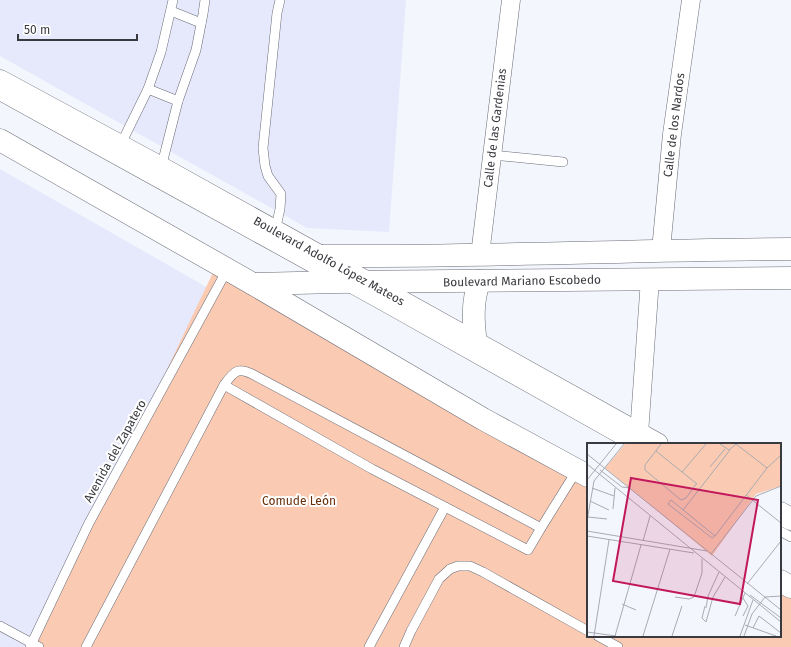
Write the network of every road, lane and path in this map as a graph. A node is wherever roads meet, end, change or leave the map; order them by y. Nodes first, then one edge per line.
1 (173, 0) edge
2 (204, 0) edge
3 (280, 0) edge
4 (511, 0) edge
5 (691, 0) edge
6 (171, 11) junction
7 (201, 23) junction
8 (0, 81) edge
9 (148, 89) junction
10 (0, 96) edge
11 (178, 101) junction
12 (0, 140) edge
13 (120, 146) junction
14 (492, 155) junction
15 (563, 162) dead end
16 (161, 168) junction
17 (274, 231) junction
18 (791, 249) edge
19 (661, 250) junction
20 (480, 255) junction
21 (318, 256) junction
22 (227, 270) junction
23 (791, 278) edge
24 (650, 279) junction
25 (479, 281) junction
26 (338, 282) junction
27 (368, 282) junction
28 (253, 284) junction
29 (476, 344) junction
30 (224, 385) junction
31 (641, 441) edge
32 (582, 473) edge
33 (445, 508) junction
34 (781, 514) edge
35 (791, 519) edge
36 (541, 528) junction
37 (781, 532) edge
38 (791, 537) edge
39 (0, 626) edge
40 (587, 629) edge
41 (600, 637) edge
42 (33, 646) edge
43 (86, 647) edge
44 (369, 647) edge
45 (404, 647) edge
46 (618, 647) edge

1 - 6 lane
2 - 7 lane
3 - 17 lane
4 - 14 street, Calle de las Gardenias
5 - 19 street, Calle de los Nardos
6 - 7 lane
6 - 9 lane
7 - 11 lane
8 - 13 main road, Boulevard Adolfo López Mateos
9 - 11 lane
9 - 13 lane
10 - 26 lane
11 - 16 lane
12 - 22 main road
13 - 16 main road, Boulevard Adolfo López Mateos
14 - 15 lane
14 - 20 street, Calle de las Gardenias
16 - 17 main road, Boulevard Adolfo López Mateos
17 - 21 main road, Boulevard Adolfo López Mateos
18 - 19 main road
19 - 20 main road
20 - 21 main road
21 - 27 main road, Boulevard Adolfo López Mateos
22 - 28 main road
22 - 42 lane, Avenida del Zapatero
23 - 24 main road, Boulevard Mariano Escobedo
24 - 25 main road, Boulevard Mariano Escobedo
24 - 31 street
25 - 27 main road, Boulevard Mariano Escobedo
25 - 29 main road
26 - 27 main road, Boulevard Mariano Escobedo
26 - 28 main road, Boulevard Mariano Escobedo
26 - 31 lane
27 - 29 main road, Boulevard Adolfo López Mateos
28 - 32 main road
29 - 31 main road, Boulevard Adolfo López Mateos
30 - 33 lane
30 - 36 lane
30 - 43 lane
32 - 36 lane
33 - 36 lane
33 - 44 lane
34 - 35 main road
37 - 38 lane
39 - 42 lane
40 - 45 lane
41 - 46 lane

